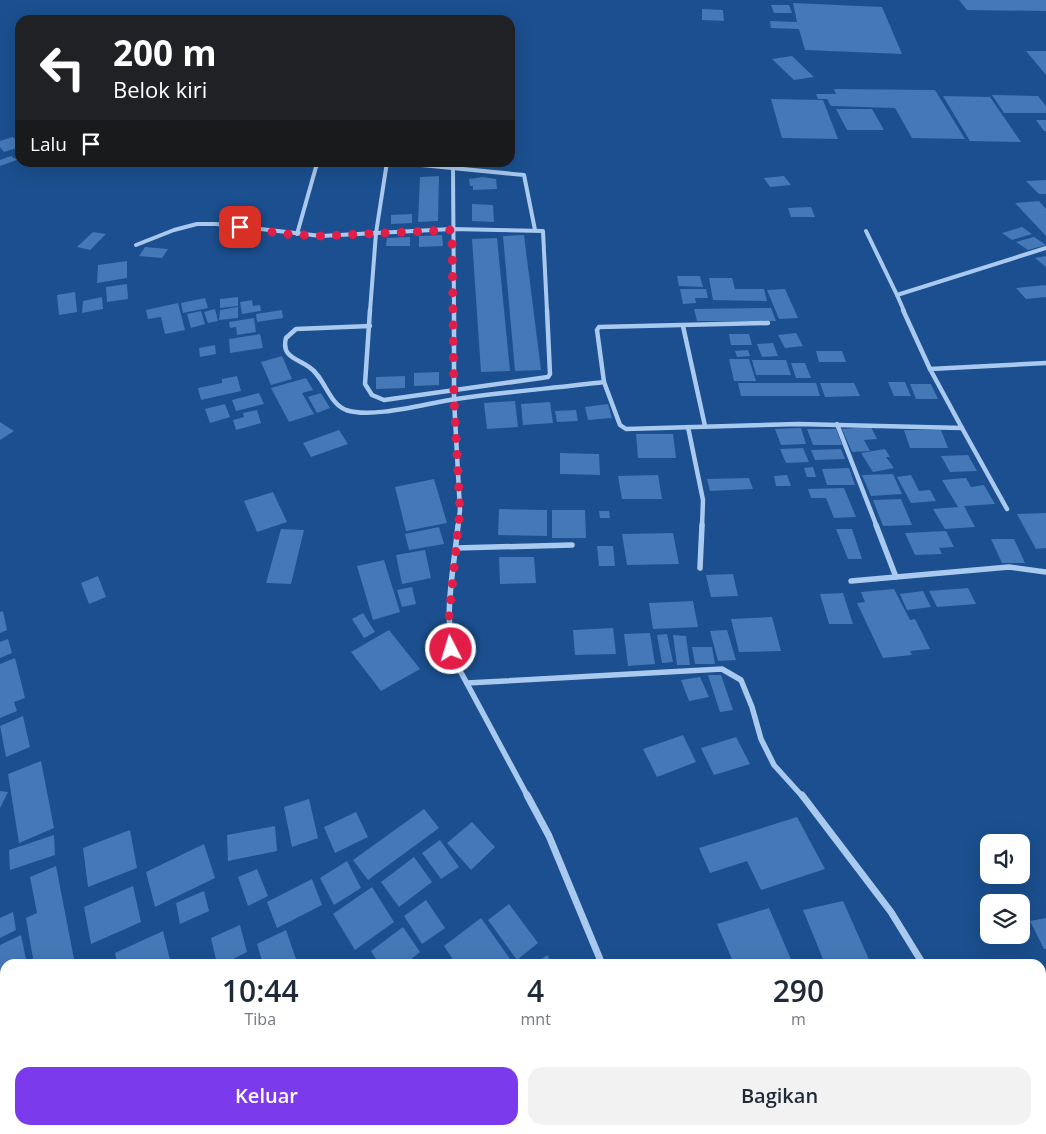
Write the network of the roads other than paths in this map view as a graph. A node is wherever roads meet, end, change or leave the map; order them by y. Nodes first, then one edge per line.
1 (316, 167) edge
2 (386, 167) edge
3 (443, 167) edge
4 (453, 168) junction
5 (452, 230) junction
6 (535, 230) junction
7 (866, 231) dead end
8 (297, 234) junction
9 (376, 234) junction
10 (136, 245) dead end
11 (1046, 248) edge
12 (897, 296) junction
13 (768, 323) dead end
14 (370, 326) junction
15 (683, 326) junction
16 (1046, 363) edge
17 (930, 369) junction
18 (604, 382) junction
19 (454, 390) junction
20 (454, 399) junction
21 (837, 424) junction
22 (688, 426) junction
23 (705, 426) junction
24 (962, 428) junction
25 (1007, 509) dead end
26 (572, 545) dead end
27 (456, 548) junction
28 (700, 568) dead end
29 (1046, 572) edge
30 (896, 577) junction
31 (851, 581) dead end
32 (467, 683) junction
33 (600, 959) edge
34 (920, 959) edge

1 - 8 street
2 - 9 street
3 - 4 street
4 - 5 street
4 - 6 street
5 - 6 street
5 - 9 street
5 - 19 street
6 - 19 street
7 - 12 street
8 - 9 street
8 - 10 street
9 - 14 street
11 - 12 street
12 - 17 street
13 - 15 street
14 - 19 street
14 - 20 street
15 - 18 street
15 - 23 street
16 - 17 street
17 - 24 street
18 - 20 street
18 - 22 street
19 - 20 street
20 - 27 street
21 - 23 street
21 - 24 street
21 - 30 street
22 - 23 street
22 - 28 street
24 - 25 street
26 - 27 street
27 - 32 street
29 - 30 street
30 - 31 street
32 - 33 street
32 - 34 street

